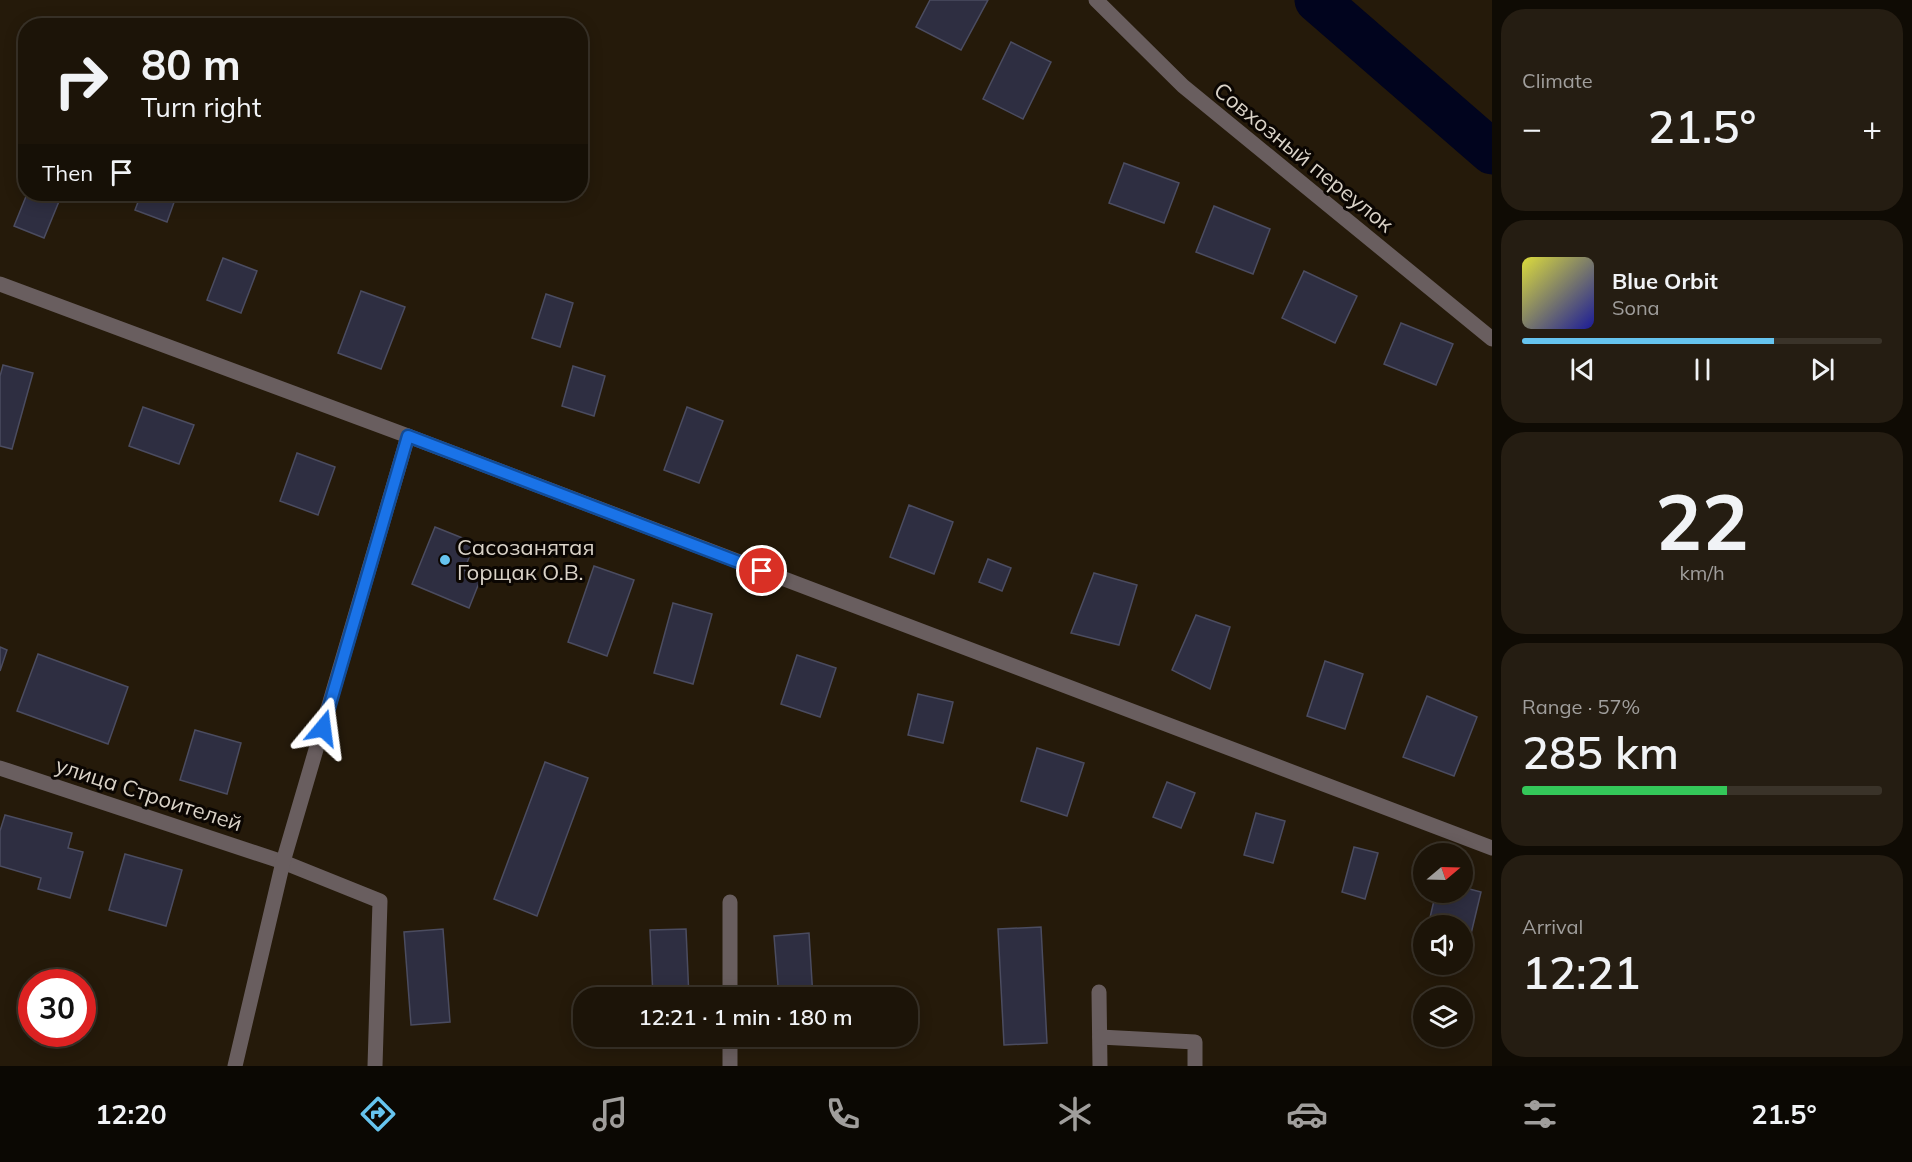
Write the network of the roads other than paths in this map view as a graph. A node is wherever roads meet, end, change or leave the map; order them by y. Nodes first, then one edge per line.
1 (1096, 0) edge
2 (0, 284) edge
3 (1492, 339) edge
4 (408, 436) junction
5 (0, 768) edge
6 (1492, 848) edge
7 (283, 862) junction
8 (730, 902) dead end
9 (730, 987) edge
10 (1100, 992) dead end
11 (1100, 1037) junction
12 (730, 1047) edge
13 (235, 1066) edge
14 (375, 1066) edge
15 (730, 1066) edge
16 (1100, 1066) edge
17 (1195, 1066) edge

1 - 3 street, Совхозный переулок
2 - 4 street
4 - 6 street
4 - 7 street
5 - 7 street, улица Строителей
7 - 13 street
7 - 14 street, улица Строителей
8 - 9 street
10 - 11 street
11 - 16 street
11 - 17 street
12 - 15 street

